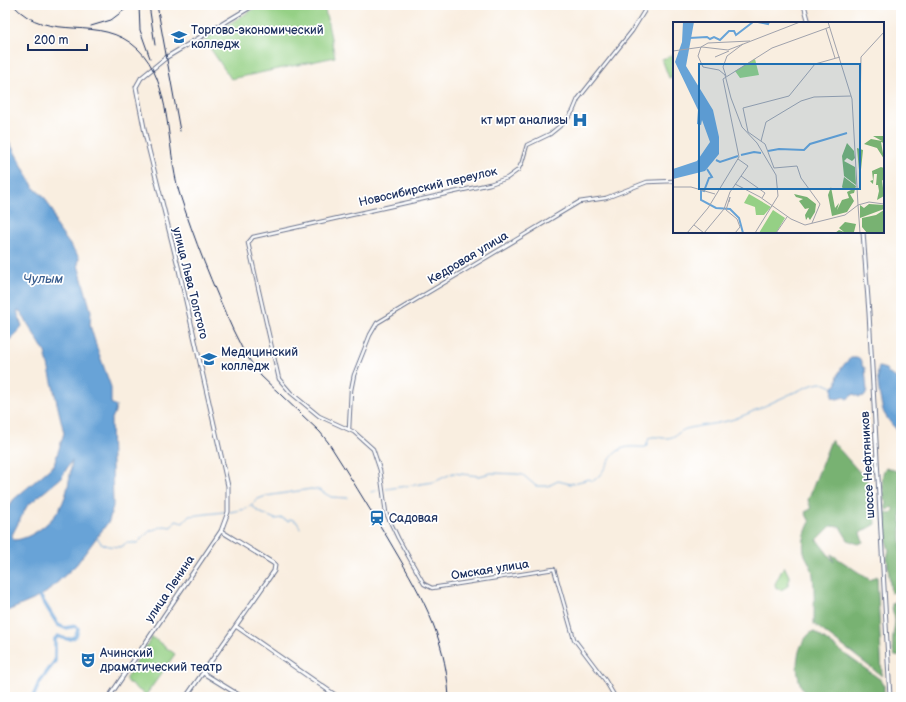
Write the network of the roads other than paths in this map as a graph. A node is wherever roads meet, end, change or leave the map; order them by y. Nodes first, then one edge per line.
1 (254, 5) edge
2 (648, 5) edge
3 (804, 5) edge
4 (809, 22) edge
5 (673, 181) edge
6 (863, 233) edge
7 (349, 429) junction
8 (228, 486) joint
9 (221, 531) junction
10 (237, 627) junction
11 (203, 673) junction
12 (109, 697) edge
13 (186, 697) edge
14 (242, 697) edge
15 (338, 697) edge
16 (615, 697) edge
17 (890, 697) edge

1 - 8 main road, улица Льва Толстого
2 - 7 street, Новосибирский переулок
3 - 4 main road
5 - 7 street, Кедровая улица
6 - 17 main road, шоссе Нефтяников
7 - 16 street, Омская улица
8 - 9 main road, улица Ленина
9 - 10 main road
9 - 12 main road, улица Ленина
10 - 11 main road
10 - 15 main road
11 - 13 main road
11 - 14 main road

